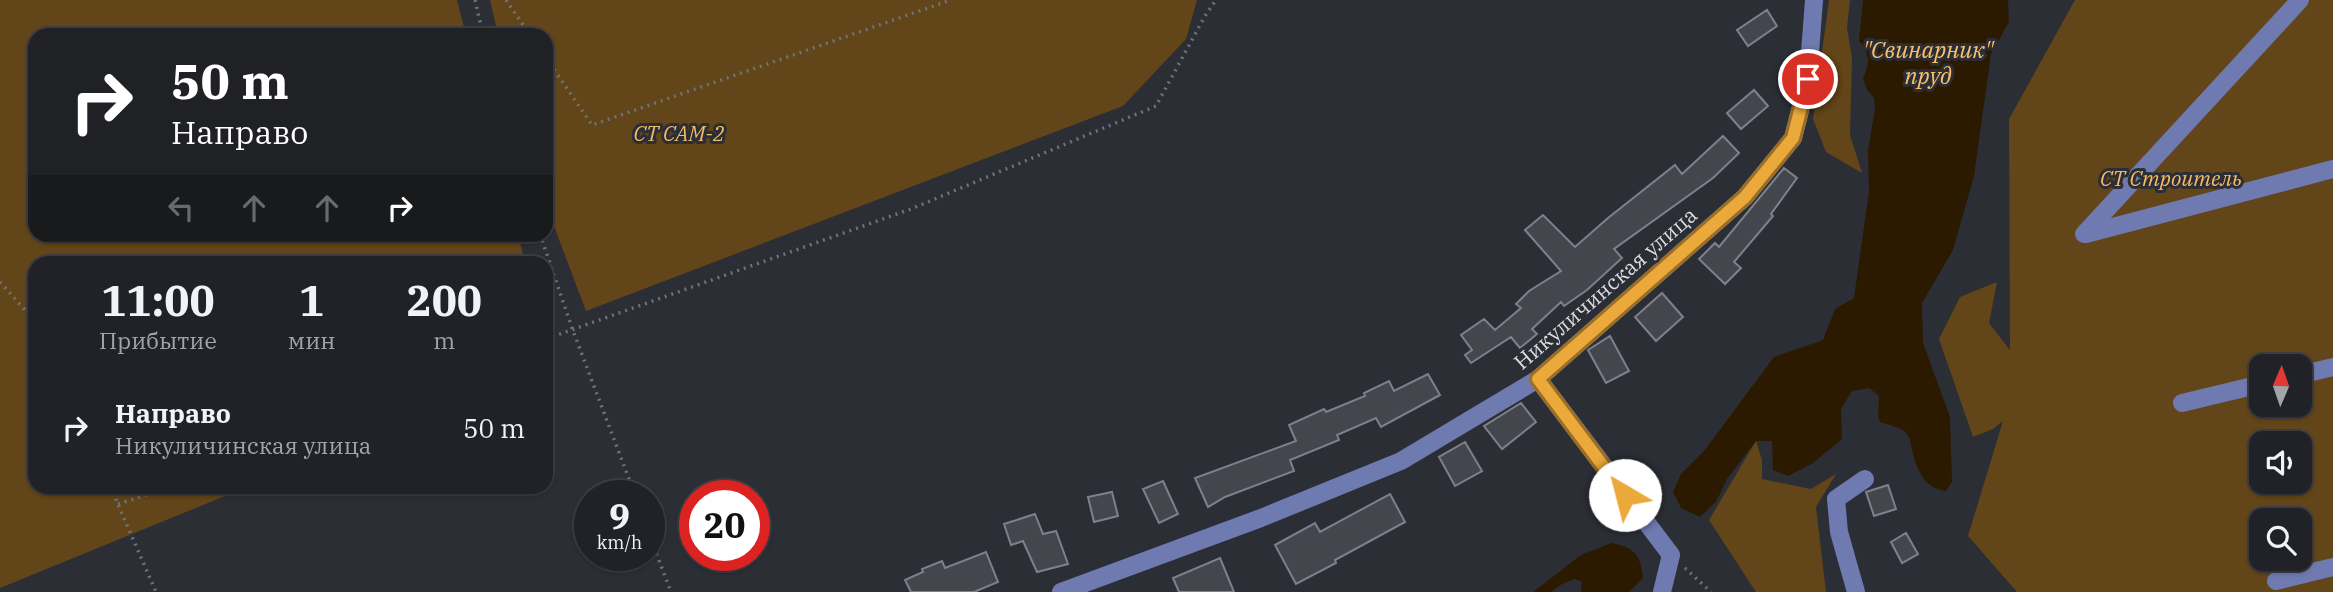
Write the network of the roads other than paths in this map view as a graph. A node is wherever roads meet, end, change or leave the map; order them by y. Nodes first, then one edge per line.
1 (1814, 0) edge
2 (2300, 0) edge
3 (2333, 169) edge
4 (2333, 367) edge
5 (2312, 372) edge
6 (1538, 379) junction
7 (2249, 387) edge
8 (2182, 403) dead end
9 (1865, 479) dead end
10 (2333, 567) edge
11 (2276, 582) dead end
12 (1061, 592) edge
13 (1662, 592) edge
14 (1856, 592) edge

1 - 6 street, Никуличинская улица
2 - 3 street
4 - 5 street
6 - 12 street, Никуличинская улица
6 - 13 street
7 - 8 street
9 - 14 street
10 - 11 street

